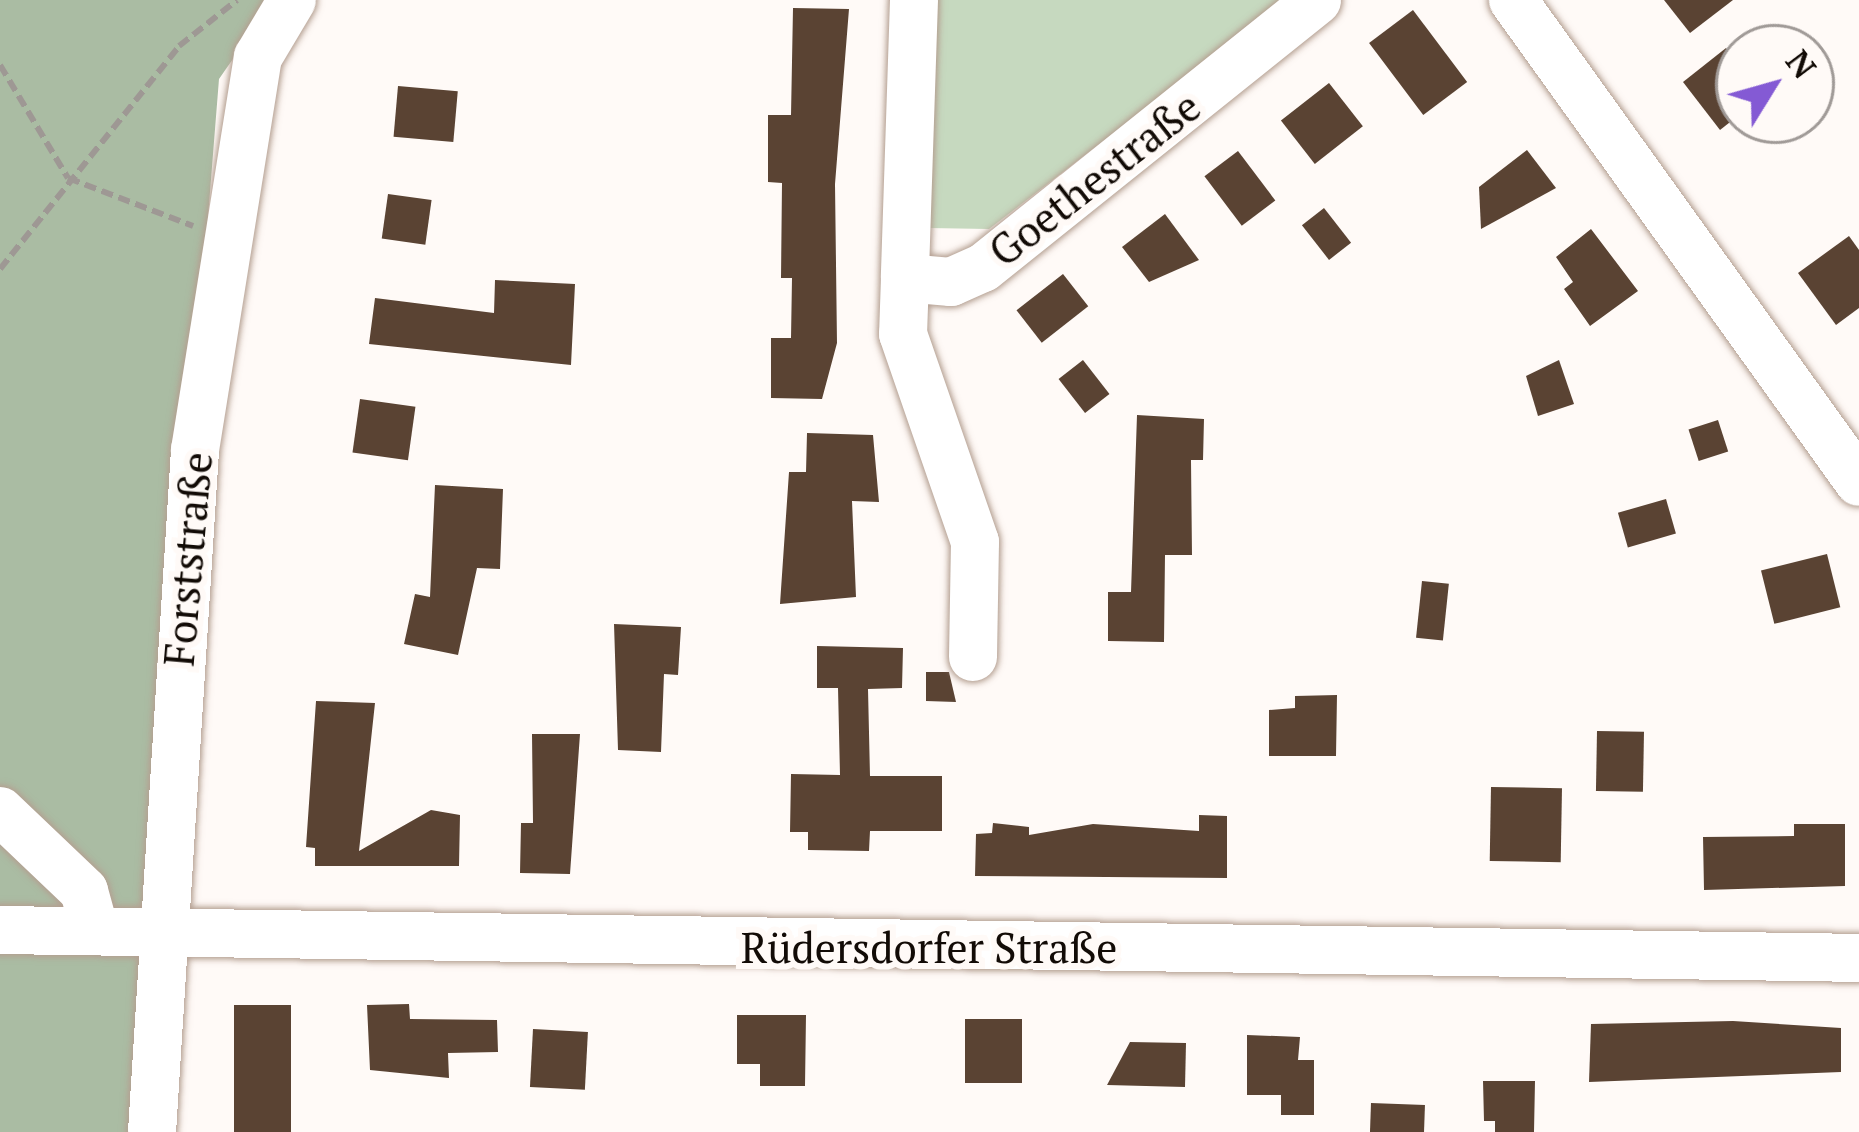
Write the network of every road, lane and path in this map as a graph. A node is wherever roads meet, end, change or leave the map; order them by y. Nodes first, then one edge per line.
1 (237, 0) edge
2 (292, 0) edge
3 (914, 0) edge
4 (1317, 0) edge
5 (1513, 0) edge
6 (0, 65) edge
7 (68, 178) junction
8 (225, 238) junction
9 (0, 269) edge
10 (905, 278) junction
11 (1859, 482) edge
12 (973, 657) dead end
13 (0, 811) edge
14 (0, 929) edge
15 (95, 931) junction
16 (158, 934) junction
17 (1859, 958) edge
18 (152, 1132) edge

1 - 7 path
2 - 8 street, Forststraße
3 - 10 street
4 - 10 street, Goethestraße
5 - 11 street
6 - 7 path
7 - 8 path
7 - 9 path
8 - 16 street, Forststraße
10 - 12 street
13 - 15 street
14 - 15 street, Rüdersdorfer Straße
15 - 16 street, Rüdersdorfer Straße
16 - 17 street, Rüdersdorfer Straße
16 - 18 street, Forststraße

